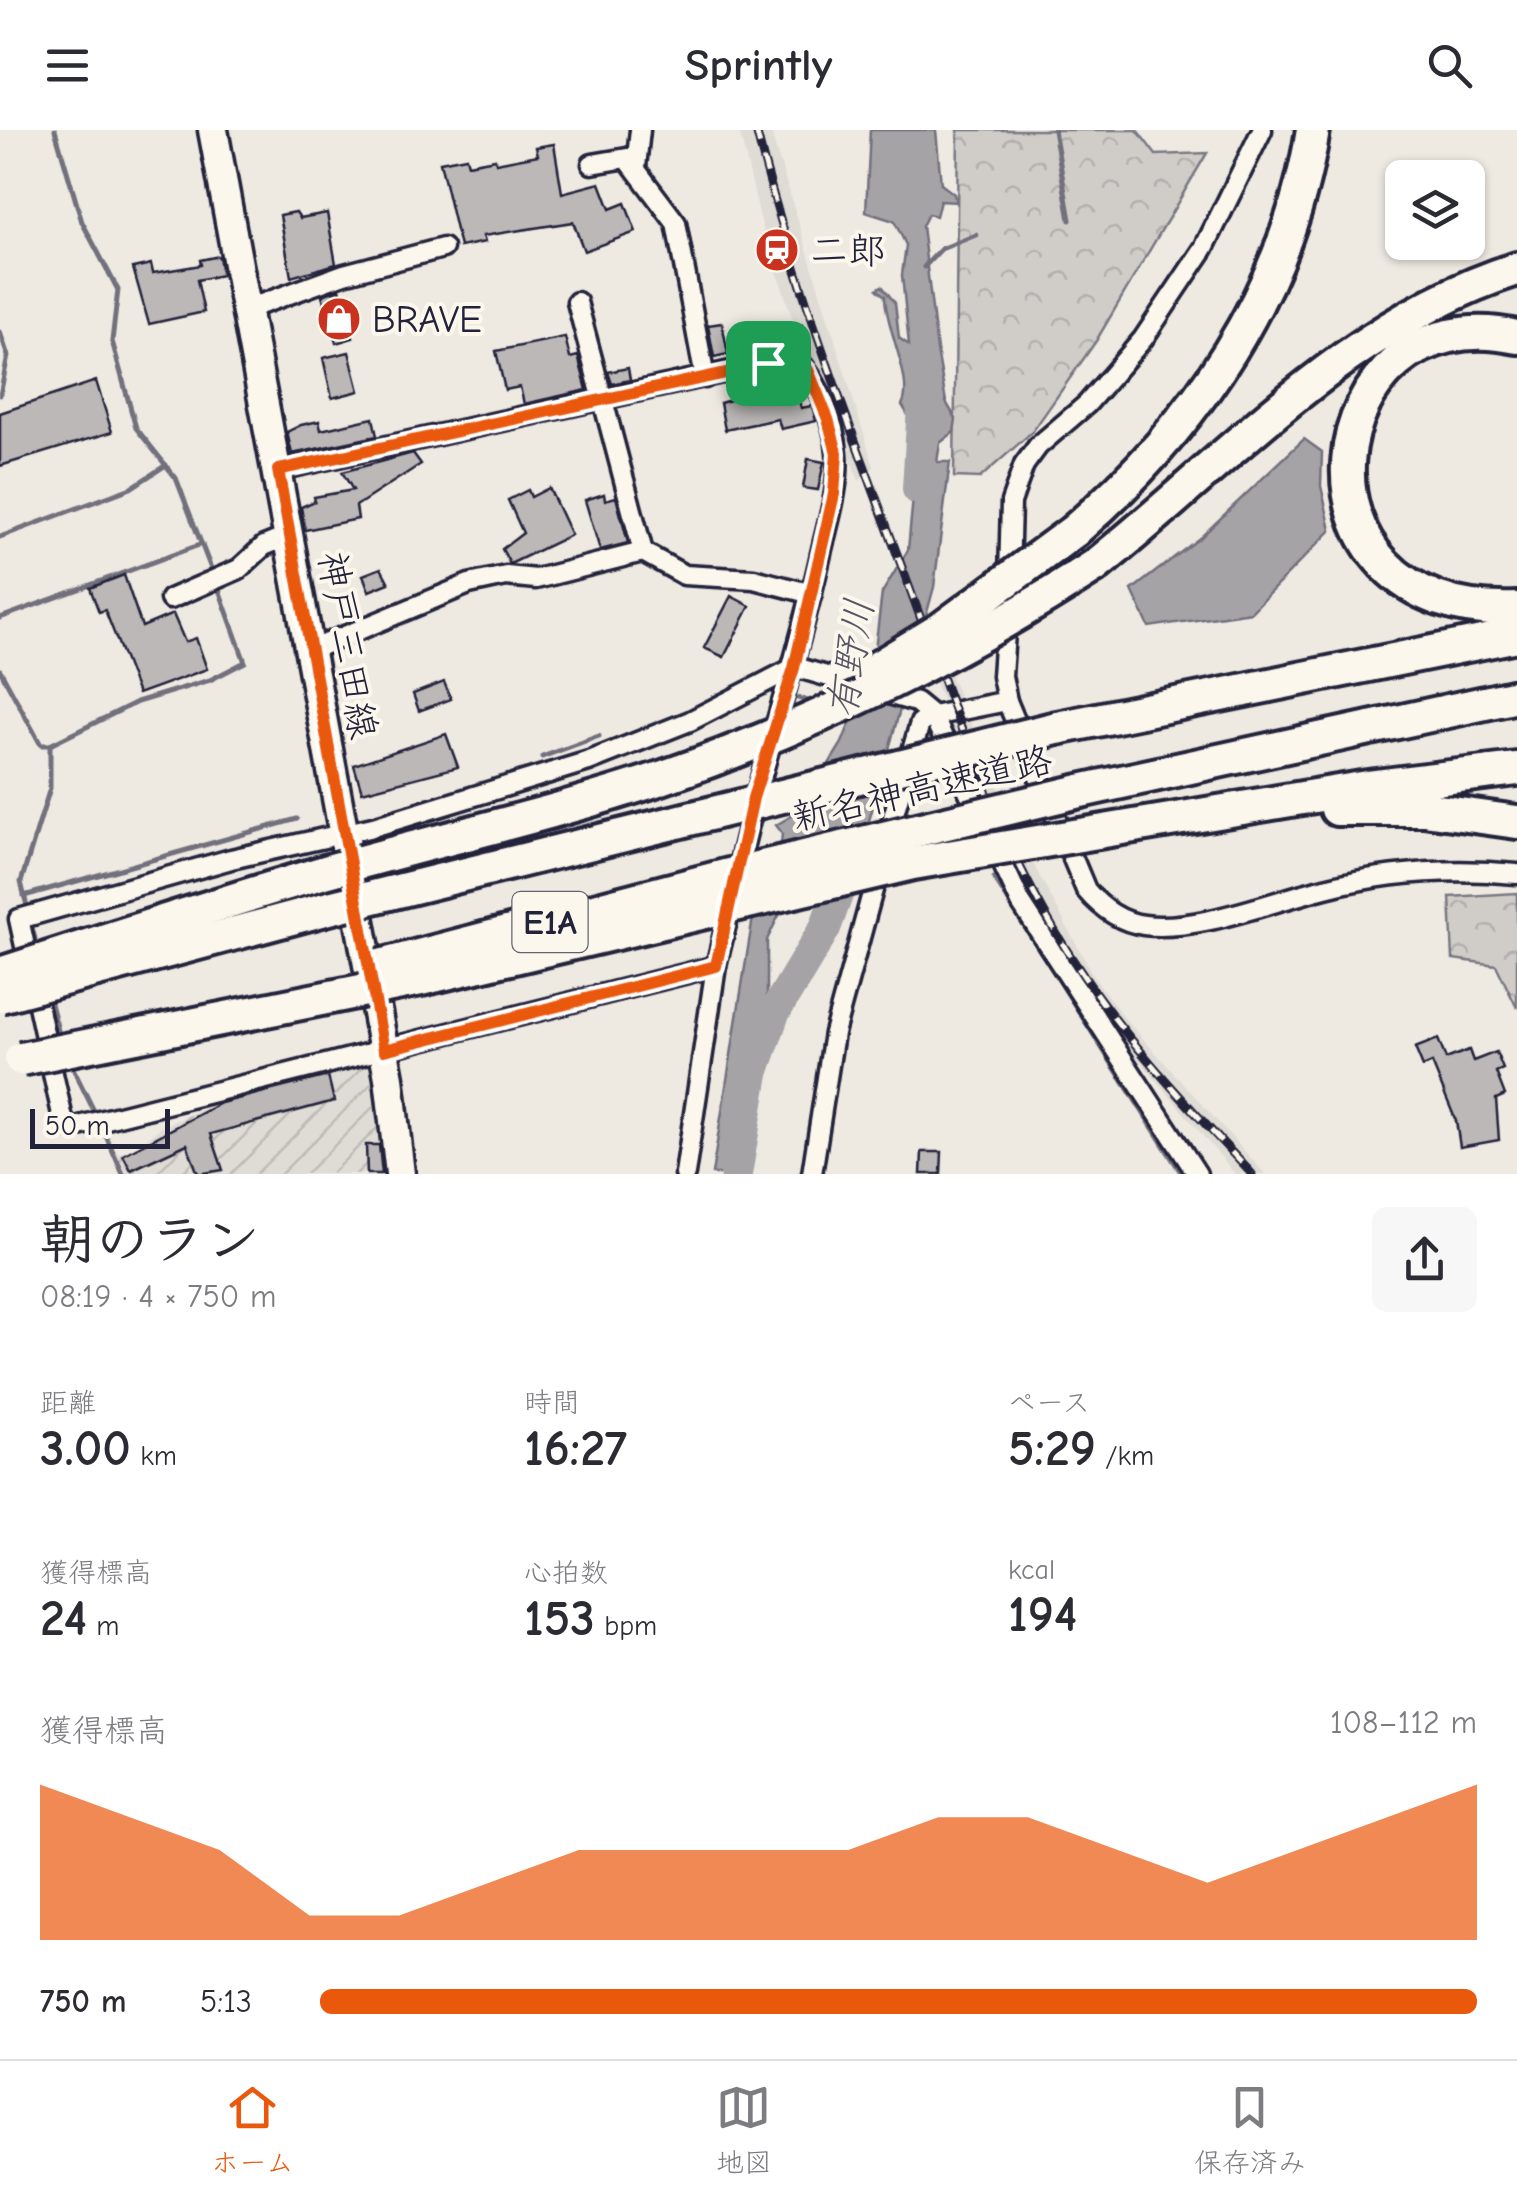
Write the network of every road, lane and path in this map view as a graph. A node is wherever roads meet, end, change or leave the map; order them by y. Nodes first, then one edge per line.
1 (213, 130) edge
2 (640, 130) edge
3 (1262, 130) edge
4 (1313, 130) edge
5 (592, 164) dead end
6 (636, 167) junction
7 (443, 248) dead end
8 (1517, 269) edge
9 (577, 302) dead end
10 (248, 310) junction
11 (1517, 337) edge
12 (705, 378) junction
13 (602, 401) junction
14 (278, 470) junction
15 (291, 535) junction
16 (643, 552) junction
17 (812, 594) junction
18 (170, 600) dead end
19 (1517, 610) edge
20 (1517, 635) edge
21 (311, 650) junction
22 (801, 670) junction
23 (1517, 696) edge
24 (1007, 701) junction
25 (933, 716) junction
26 (1517, 769) edge
27 (658, 779) junction
28 (1517, 822) edge
29 (344, 832) junction
30 (1098, 832) junction
31 (1517, 874) edge
32 (716, 966) junction
33 (0, 974) edge
34 (0, 996) edge
35 (384, 1050) junction
36 (10, 1062) edge
37 (400, 1174) edge
38 (685, 1174) edge
39 (812, 1174) edge
40 (1197, 1174) edge

1 - 10 main road, 神戸三田線
2 - 6 street
3 - 24 street
4 - 27 highway, bridge
5 - 6 street
6 - 12 street
7 - 10 street
8 - 27 highway, bridge
9 - 13 street
10 - 14 main road, 神戸三田線
11 - 19 highway
12 - 13 street
12 - 17 street
13 - 14 street
13 - 16 street
14 - 15 main road, 神戸三田線
15 - 18 street
15 - 21 main road, 神戸三田線
16 - 17 street
16 - 21 street
17 - 22 street
20 - 34 highway, 新名神高速道路 / E1A, bridge
21 - 29 main road, 神戸三田線
22 - 25 street
22 - 29 street
22 - 32 street
23 - 36 highway, 新名神高速道路 / E1A, bridge
24 - 25 street
24 - 31 street
25 - 39 street
25 - 40 street
26 - 30 highway
27 - 33 highway, bridge
28 - 30 highway
29 - 35 main road, 神戸三田線
29 - 35 street
30 - 36 highway, bridge
32 - 35 street
32 - 38 street
35 - 37 main road, 神戸三田線

